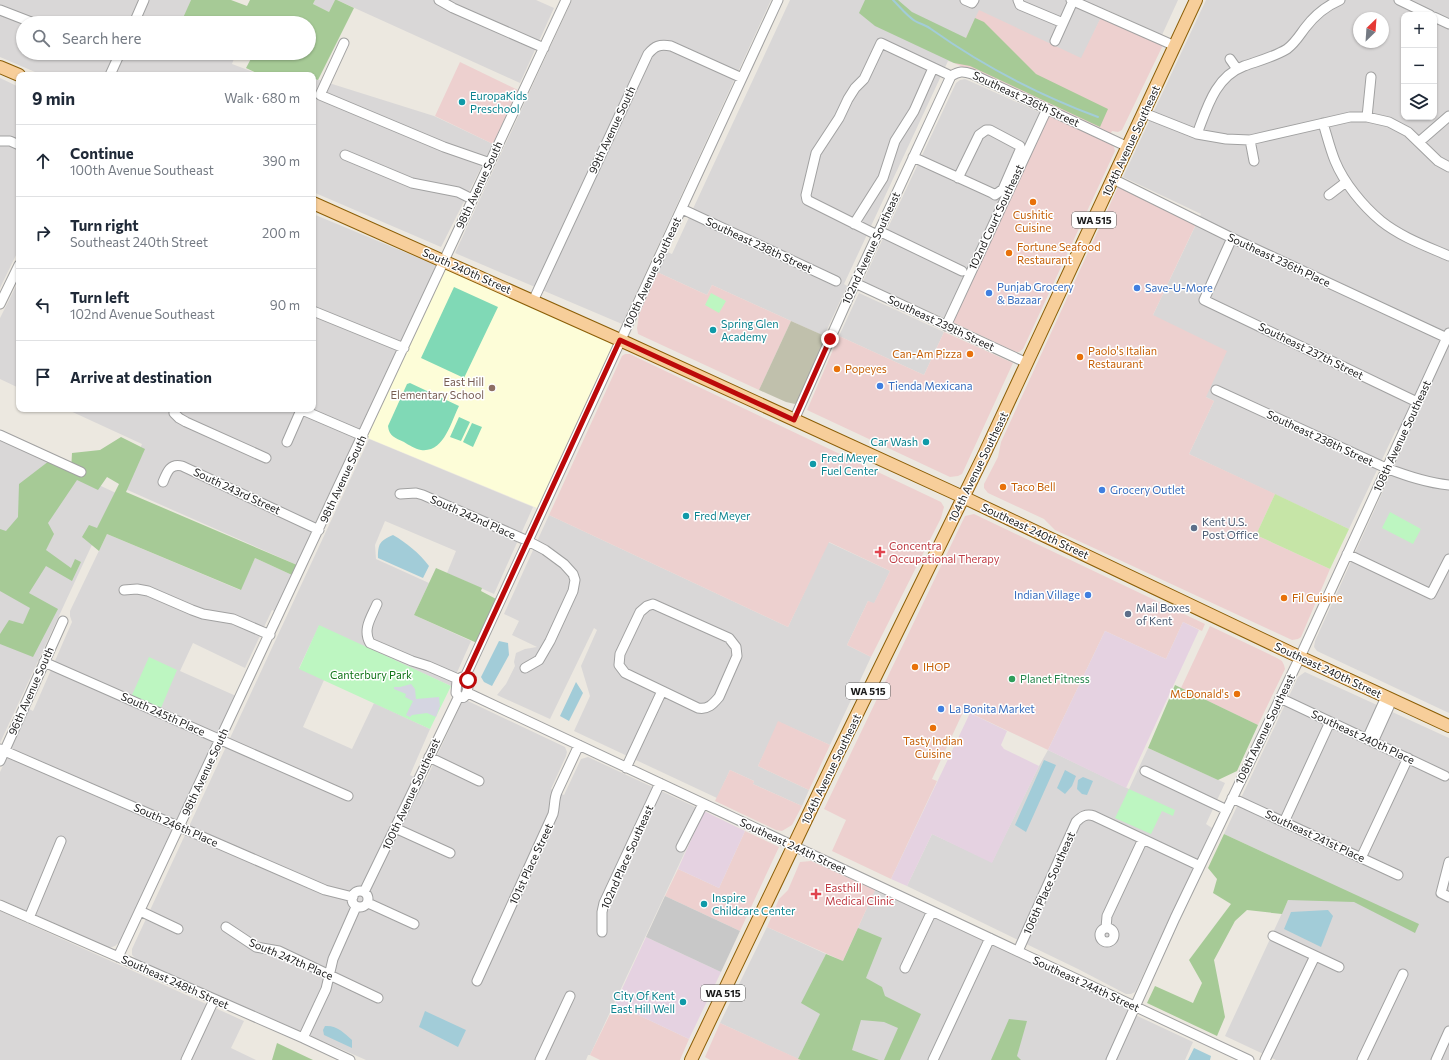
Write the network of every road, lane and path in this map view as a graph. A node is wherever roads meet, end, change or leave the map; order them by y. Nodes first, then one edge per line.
1 (144, 0) edge
2 (439, 0) edge
3 (566, 0) edge
4 (778, 0) edge
5 (965, 0) edge
6 (974, 0) edge
7 (1018, 0) edge
8 (1196, 0) edge
9 (1340, 0) edge
10 (1400, 0) edge
11 (1072, 1) edge
12 (0, 10) edge
13 (1424, 12) edge
14 (16, 16) edge
15 (137, 16) edge
16 (1437, 18) edge
17 (1063, 23) junction
18 (1449, 24) edge
19 (1055, 41) dead end
20 (344, 43) dead end
21 (1175, 46) junction
22 (544, 48) junction
23 (1230, 59) dead end
24 (117, 60) edge
25 (0, 67) edge
26 (933, 68) junction
27 (1237, 69) junction
28 (111, 72) edge
29 (16, 74) edge
30 (951, 76) junction
31 (1371, 77) dead end
32 (742, 78) junction
33 (1047, 109) junction
34 (1144, 113) junction
35 (1449, 116) edge
36 (1367, 117) junction
37 (1323, 123) junction
38 (1197, 134) junction
39 (1250, 140) junction
40 (0, 141) edge
41 (1419, 142) junction
42 (16, 144) edge
43 (1128, 147) junction
44 (344, 155) dead end
45 (913, 156) junction
46 (1254, 161) dead end
47 (490, 163) junction
48 (1449, 167) edge
49 (958, 178) junction
50 (1113, 179) junction
51 (1346, 182) junction
52 (1329, 195) dead end
53 (472, 199) junction
54 (316, 204) edge
55 (682, 210) junction
56 (854, 224) junction
57 (878, 233) junction
58 (1232, 238) junction
59 (1449, 256) edge
60 (444, 261) junction
61 (962, 271) dead end
62 (16, 277) edge
63 (847, 284) junction
64 (534, 301) junction
65 (0, 304) edge
66 (316, 312) edge
67 (946, 326) junction
68 (1448, 336) edge
69 (620, 340) junction
70 (404, 348) junction
71 (1028, 363) junction
72 (1216, 390) dead end
73 (1418, 402) junction
74 (174, 412) edge
75 (300, 412) edge
76 (308, 412) edge
77 (794, 420) junction
78 (0, 434) edge
79 (363, 436) junction
80 (287, 442) dead end
81 (266, 458) dead end
82 (1386, 468) junction
83 (81, 472) dead end
84 (163, 482) dead end
85 (1449, 485) edge
86 (400, 494) dead end
87 (963, 497) junction
88 (319, 530) junction
89 (528, 540) junction
90 (1347, 554) junction
91 (1449, 559) edge
92 (124, 590) dead end
93 (378, 604) dead end
94 (63, 621) dead end
95 (270, 634) junction
96 (1300, 657) junction
97 (44, 662) junction
98 (525, 668) dead end
99 (462, 678) junction
100 (662, 691) junction
101 (463, 695) junction
102 (1280, 698) junction
103 (1389, 698) junction
104 (1330, 722) junction
105 (1449, 726) edge
106 (220, 740) junction
107 (1370, 740) junction
108 (579, 746) junction
109 (2, 750) edge
110 (429, 757) junction
111 (1408, 758) junction
112 (0, 761) edge
113 (626, 768) junction
114 (1145, 771) dead end
115 (1446, 776) dead end
116 (479, 780) dead end
117 (660, 783) junction
118 (348, 796) dead end
119 (1232, 798) junction
120 (703, 804) junction
121 (1227, 810) junction
122 (1284, 822) junction
123 (179, 827) junction
124 (395, 828) junction
125 (1143, 839) junction
126 (61, 841) dead end
127 (794, 846) junction
128 (681, 847) dead end
129 (450, 853) dead end
130 (1361, 858) junction
131 (1449, 862) edge
132 (1200, 866) junction
133 (1398, 875) dead end
134 (364, 892) junction
135 (1445, 895) edge
136 (352, 896) junction
137 (368, 903) junction
138 (0, 905) edge
139 (356, 907) junction
140 (140, 911) junction
141 (932, 911) junction
142 (28, 918) junction
143 (414, 924) dead end
144 (226, 927) dead end
145 (1106, 928) dead end
146 (178, 929) dead end
147 (602, 932) dead end
148 (1273, 936) dead end
149 (990, 938) junction
150 (1018, 952) junction
151 (1315, 956) junction
152 (118, 957) junction
153 (1339, 967) dead end
154 (905, 968) dead end
155 (1403, 974) dead end
156 (330, 975) junction
157 (477, 980) dead end
158 (570, 996) dead end
159 (378, 998) dead end
160 (214, 1000) junction
161 (1136, 1007) junction
162 (1449, 1032) edge
163 (303, 1038) junction
164 (186, 1060) edge
165 (350, 1060) edge
166 (540, 1060) edge
167 (692, 1060) edge
168 (934, 1060) edge
169 (1111, 1060) edge
170 (1249, 1060) edge
171 (1265, 1060) edge
172 (1362, 1060) edge
173 (1436, 1060) edge

1 - 15 street
2 - 22 street
3 - 22 street, 98th Avenue South
4 - 32 street, 100th Avenue Southeast
5 - 6 street
7 - 17 street
8 - 21 main road, 104th Avenue Southeast / WA 515
9 - 27 street
10 - 13 street
11 - 17 street
11 - 21 street
12 - 14 street
16 - 18 street
17 - 19 street
20 - 47 street
21 - 34 main road, 104th Avenue Southeast / WA 515
22 - 47 street, 98th Avenue South
23 - 27 street
24 - 28 street
25 - 29 main road
26 - 30 street
26 - 56 street
26 - 56 street
27 - 38 street
30 - 33 street, Southeast 236th Street
30 - 45 street, 102nd Avenue Southeast
31 - 36 street
32 - 55 street, 100th Avenue Southeast
32 - 64 street, 99th Avenue South
33 - 43 street, Southeast 236th Street
33 - 67 street, 102nd Court Southeast
34 - 38 street
34 - 43 main road, 104th Avenue Southeast / WA 515
35 - 41 street
36 - 37 street
36 - 41 street
37 - 39 street
37 - 51 street
38 - 39 street
39 - 46 street
40 - 42 street
41 - 48 street
43 - 50 main road, 104th Avenue Southeast / WA 515
44 - 53 street
45 - 49 street
45 - 57 street, 102nd Avenue Southeast
47 - 53 street, 98th Avenue South
49 - 49 street, 102nd Court Southeast
50 - 58 street, Southeast 236th Place
50 - 71 main road, 104th Avenue Southeast / WA 515
51 - 52 street
51 - 59 street
53 - 60 street, 98th Avenue South
54 - 60 main road, South 240th Street
55 - 63 street, Southeast 238th Street
55 - 69 street, 100th Avenue Southeast
56 - 57 street
57 - 61 street
57 - 63 street, 102nd Avenue Southeast
58 - 68 street, Southeast 236th Place
58 - 73 street, Southeast 237th Street
60 - 64 main road, South 240th Street
60 - 70 street, 98th Avenue South
62 - 65 street
63 - 67 street, Southeast 239th Street
63 - 77 street, 102nd Avenue Southeast
64 - 69 main road, South 240th Street
66 - 70 street
67 - 71 street, Southeast 239th Street
68 - 73 street, 108th Avenue Southeast
69 - 77 main road, Southeast 240th Street
69 - 89 street, 100th Avenue Southeast
70 - 79 street, 98th Avenue South
71 - 87 main road, 104th Avenue Southeast / WA 515
72 - 82 street, Southeast 238th Street
73 - 82 street, 108th Avenue Southeast
74 - 81 street
75 - 80 street
76 - 79 street
77 - 87 main road, Southeast 240th Street
78 - 83 street
79 - 88 street, 98th Avenue South
82 - 85 street, Southeast 238th Street
82 - 90 street, 108th Avenue Southeast
84 - 88 street, South 243rd Street
86 - 89 street, South 242nd Place
87 - 96 main road, Southeast 240th Street
87 - 127 main road, 104th Avenue Southeast / WA 515
88 - 95 street, 98th Avenue South
89 - 98 street, South 242nd Place
89 - 99 street, 100th Avenue Southeast
90 - 91 street
90 - 96 street, 108th Avenue Southeast
92 - 95 street
93 - 99 street
94 - 97 street, 96th Avenue South
95 - 106 street, 98th Avenue South
96 - 102 street, 108th Avenue Southeast
96 - 103 main road, Southeast 240th Street
97 - 106 street, South 245th Place
97 - 109 street, 96th Avenue South
99 - 101 street
100 - 100 street
100 - 113 street
101 - 108 street, Southeast 244th Street
101 - 110 street, 100th Avenue Southeast
102 - 104 street, Southeast 240th Place
102 - 119 street, 108th Avenue Southeast
103 - 105 main road, Southeast 240th Street
103 - 107 street
104 - 107 street, Southeast 240th Place
104 - 122 street
106 - 118 street, South 245th Place
106 - 123 street, 98th Avenue South
107 - 111 street, Southeast 240th Place
108 - 113 street, Southeast 244th Street
108 - 157 street, 101st Place Street
109 - 112 street, 96th Avenue South
109 - 123 street, South 246th Place
110 - 116 street
110 - 124 street, 100th Avenue Southeast
111 - 115 street, Southeast 240th Place
111 - 130 street
113 - 117 street, Southeast 244th Street
114 - 121 street
117 - 120 street, Southeast 244th Street
117 - 147 street, 102nd Place Southeast
119 - 121 street, 108th Avenue Southeast
119 - 122 street, Southeast 241st Place
120 - 127 street, Southeast 244th Street
120 - 128 street
121 - 132 street, 108th Avenue Southeast
122 - 130 street, Southeast 241st Place
123 - 136 street, South 246th Place
123 - 140 street, 98th Avenue South
124 - 129 street
124 - 134 street, 100th Avenue Southeast
125 - 132 street
125 - 145 street
125 - 150 street, 106th Place Southeast
126 - 142 street
127 - 141 street, Southeast 244th Street
127 - 167 main road, 104th Avenue Southeast / WA 515
130 - 133 street, Southeast 241st Place
131 - 135 street
132 - 161 street, 108th Avenue Southeast
134 - 136 street
134 - 137 street
136 - 139 street
137 - 139 street
137 - 143 street
138 - 142 street, Southeast 248th Street
139 - 156 street
140 - 146 street
140 - 152 street, 98th Avenue South
141 - 149 street, Southeast 244th Street
141 - 154 street
142 - 152 street, Southeast 248th Street
144 - 156 street, South 247th Place
148 - 151 street
149 - 150 street, Southeast 244th Street
149 - 168 street
150 - 161 street, Southeast 244th Street
151 - 153 street
151 - 171 street
152 - 160 street, Southeast 248th Street
155 - 172 street
156 - 159 street, South 247th Place
156 - 163 street
158 - 166 street
160 - 163 street, Southeast 248th Street
160 - 164 street
161 - 169 street, 108th Avenue Southeast
161 - 170 street, Southeast 244th Street
162 - 173 street
163 - 165 street, Southeast 248th Street

